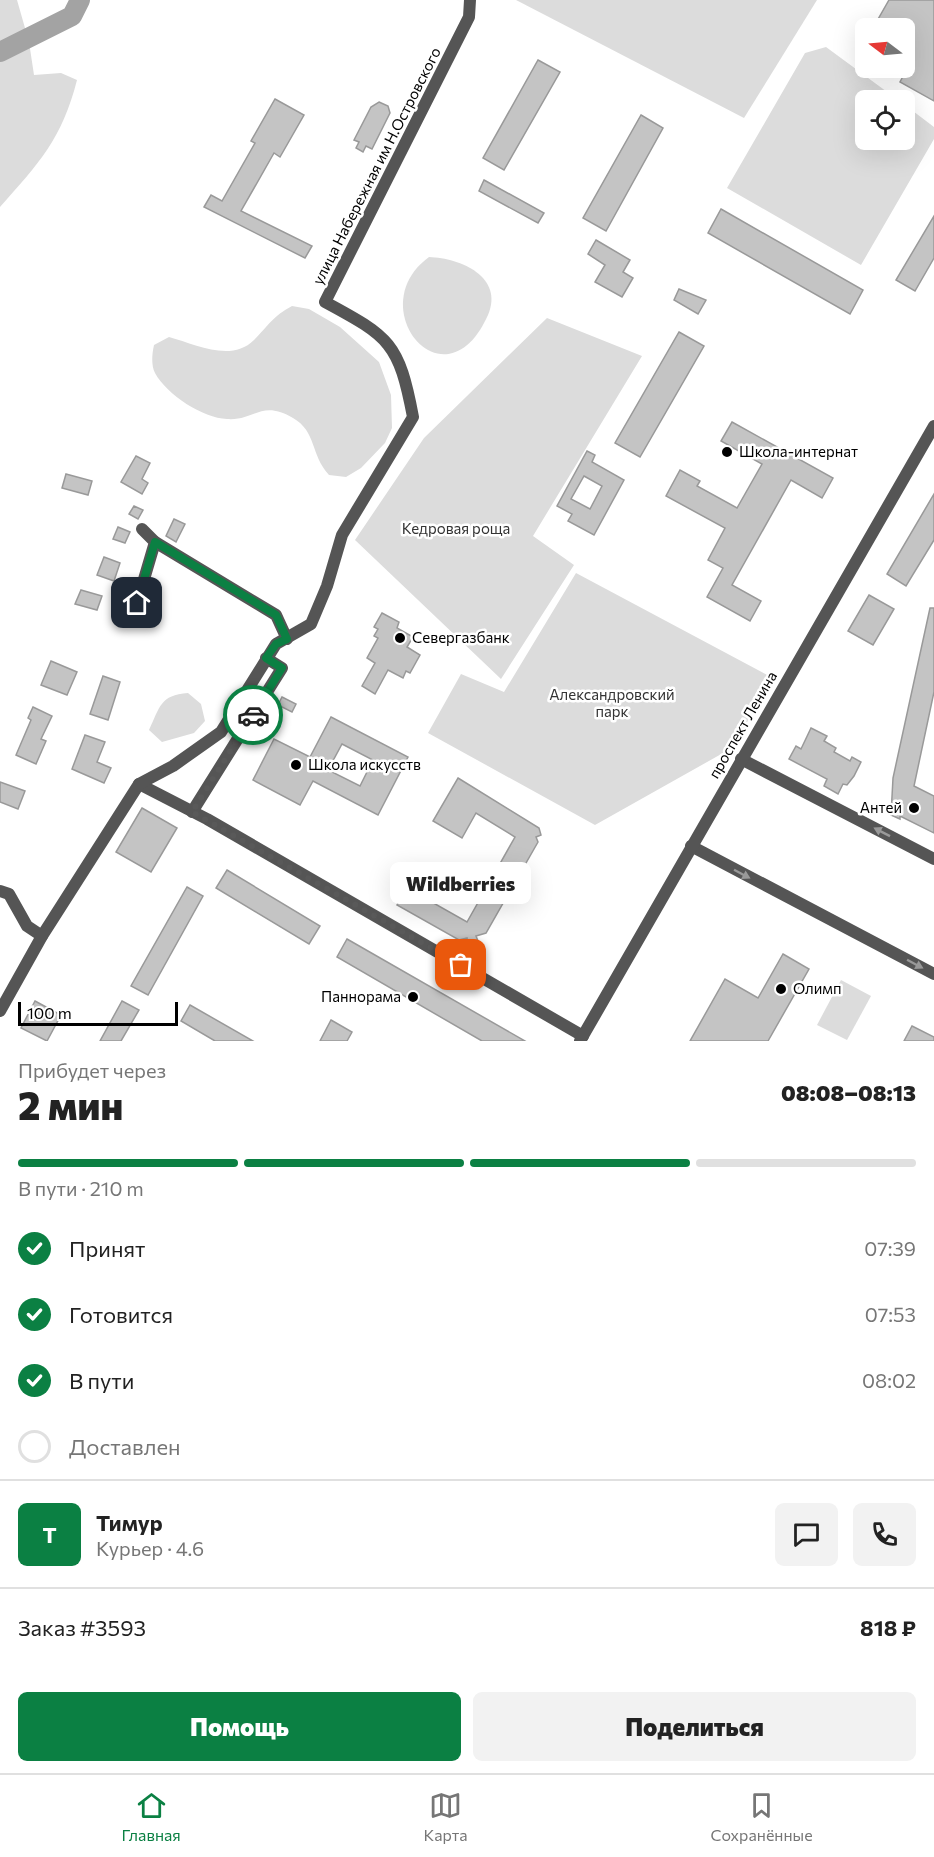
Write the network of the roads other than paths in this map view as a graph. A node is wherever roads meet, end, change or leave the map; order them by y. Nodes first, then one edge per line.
1 (470, 0) edge
2 (934, 426) edge
3 (142, 529) dead end
4 (155, 542) junction
5 (137, 603) dead end
6 (287, 639) junction
7 (266, 658) junction
8 (741, 759) junction
9 (140, 784) junction
10 (192, 812) junction
11 (691, 846) junction
12 (934, 859) edge
13 (0, 891) edge
14 (42, 936) junction
15 (934, 975) edge
16 (0, 1011) edge
17 (581, 1039) edge

1 - 6 street, улица Набережная им Н.Островского
2 - 8 street, проспект Ленина
3 - 4 street
4 - 5 street
4 - 6 street
6 - 7 street
7 - 9 street
7 - 10 street
8 - 11 street, проспект Ленина
12 -> 8 street
9 - 10 street
9 - 14 street
10 - 17 street
11 -> 15 street
11 - 17 street, проспект Ленина
13 - 14 street
14 - 16 street

